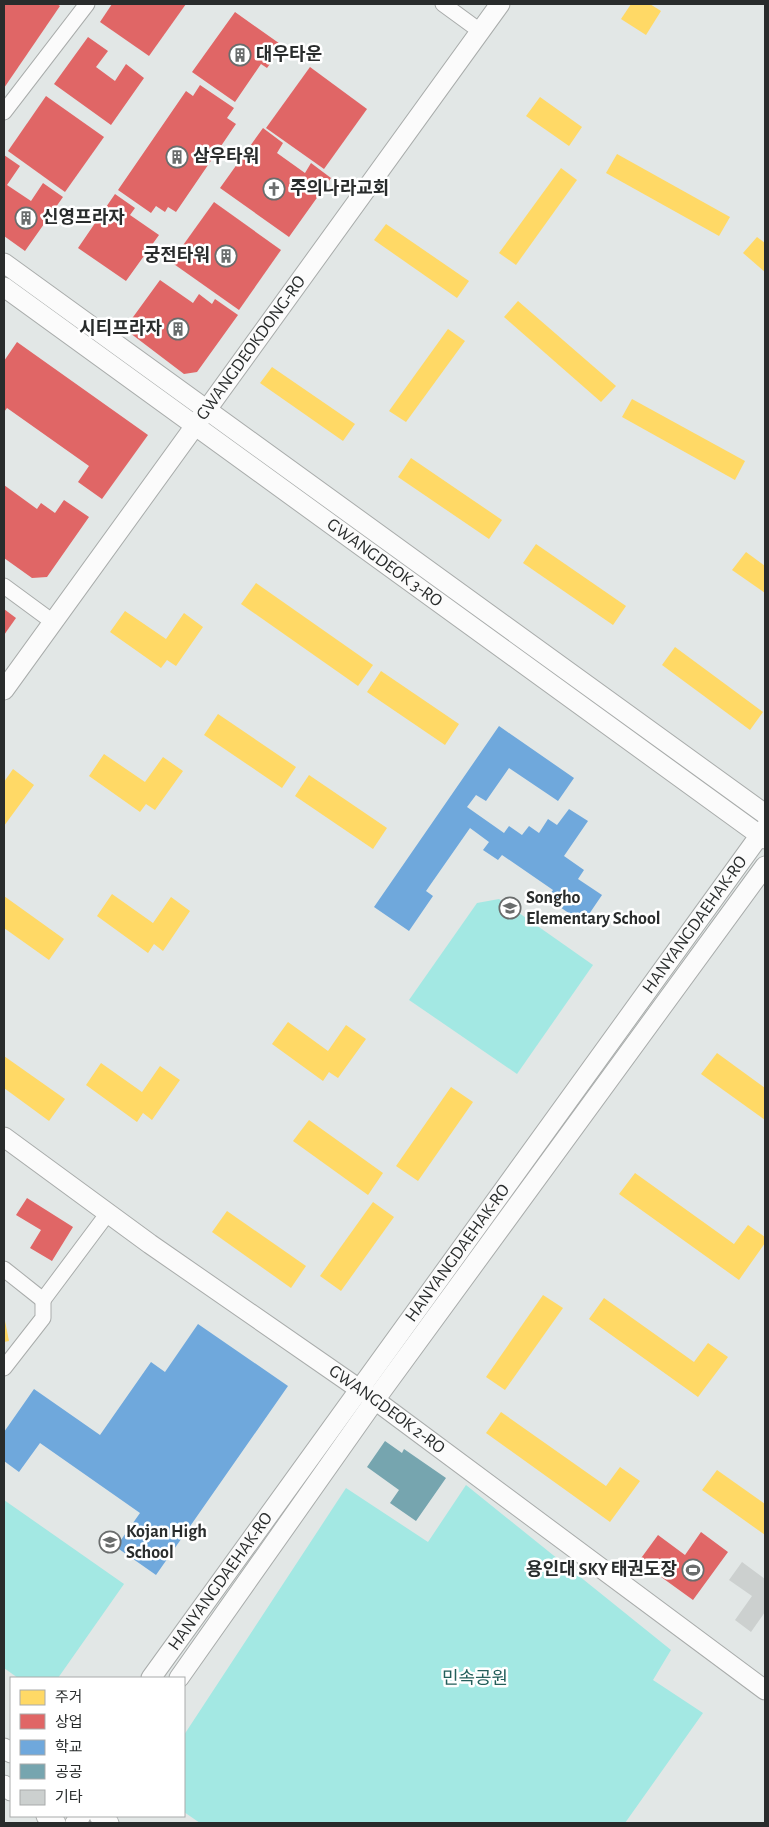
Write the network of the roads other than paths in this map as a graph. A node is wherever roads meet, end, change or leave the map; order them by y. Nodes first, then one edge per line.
1 (87, 4) edge
2 (443, 4) edge
3 (500, 4) edge
4 (480, 31) junction
5 (4, 112) edge
6 (4, 263) edge
7 (4, 287) edge
8 (206, 410) junction
9 (195, 426) junction
10 (4, 586) edge
11 (53, 622) junction
12 (4, 690) edge
13 (765, 814) edge
14 (764, 834) edge
15 (765, 866) edge
16 (4, 1138) edge
17 (108, 1213) junction
18 (4, 1269) edge
19 (44, 1300) junction
20 (4, 1368) edge
21 (359, 1389) junction
22 (375, 1400) junction
23 (152, 1677) edge
24 (180, 1677) edge
25 (765, 1690) edge

1 - 5 street
2 - 4 street
3 - 4 street, GWANGDEOKDONG-RO
4 - 8 street, GWANGDEOKDONG-RO
6 - 8 street, GWANGDEOK 3-RO
7 - 9 street, GWANGDEOK 3-RO
8 - 9 street, GWANGDEOKDONG-RO
8 - 13 street, GWANGDEOK 3-RO
9 - 11 street, GWANGDEOKDONG-RO
9 - 14 street, GWANGDEOK 3-RO
10 - 11 street
11 - 12 street, GWANGDEOKDONG-RO
14 - 21 street, HANYANGDAEHAK-RO
15 - 22 street, HANYANGDAEHAK-RO
16 - 17 street, GWANGDEOK 2-RO
17 - 19 street
17 - 21 street, GWANGDEOK 2-RO
18 - 19 street
19 - 20 street
21 - 22 street, GWANGDEOK 2-RO
21 - 23 street, HANYANGDAEHAK-RO
22 - 24 street, HANYANGDAEHAK-RO
22 - 25 street, GWANGDEOK 2-RO

